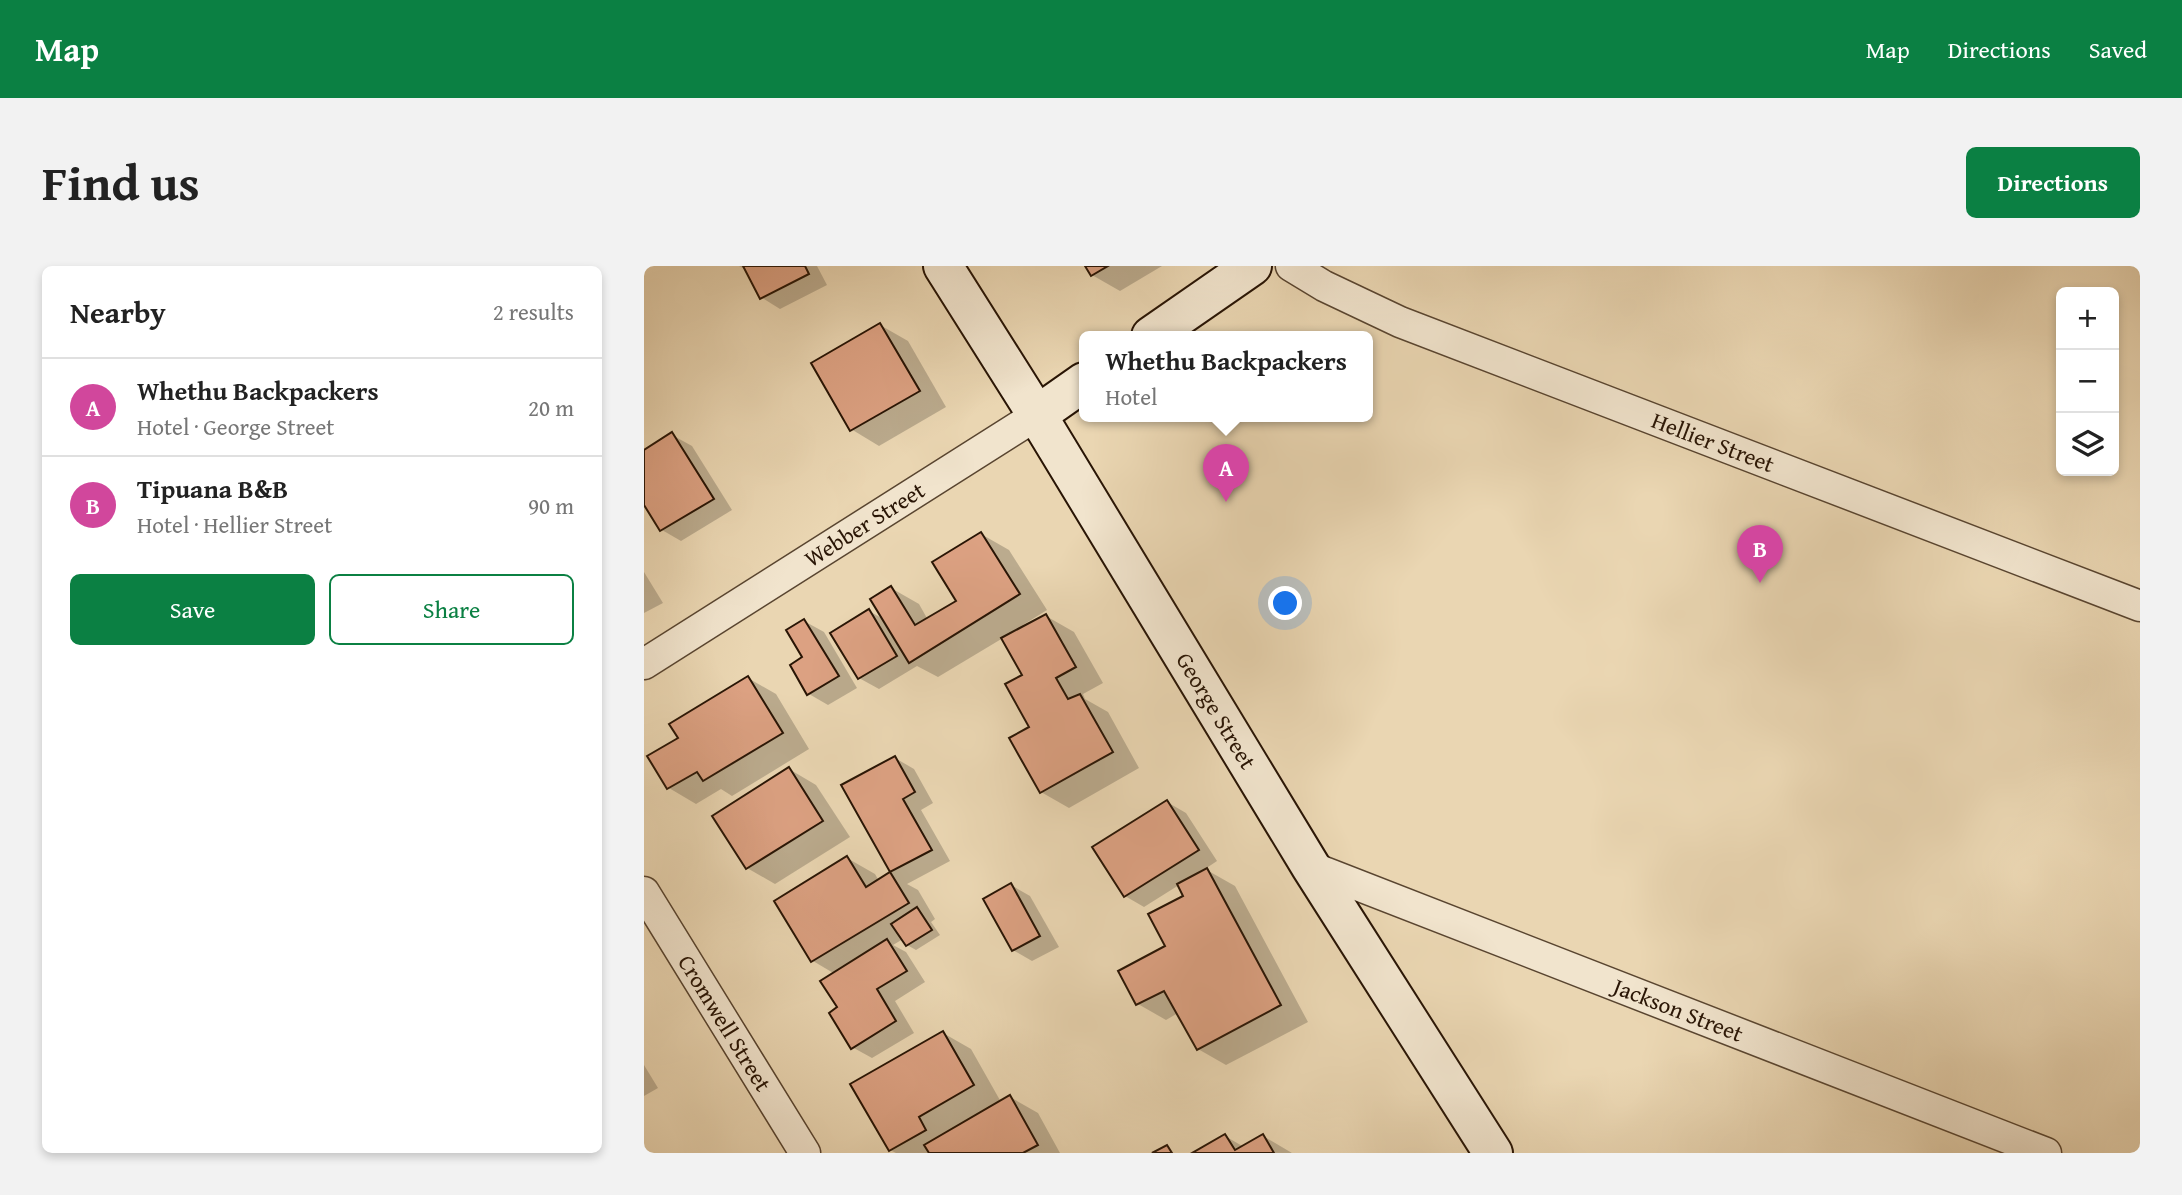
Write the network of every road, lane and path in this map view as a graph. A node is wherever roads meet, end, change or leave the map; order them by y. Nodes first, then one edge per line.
1 (943, 266) edge
2 (1252, 266) edge
3 (1291, 266) edge
4 (1158, 331) edge
5 (1079, 386) edge
6 (1037, 415) junction
7 (2140, 606) edge
8 (644, 664) edge
9 (1311, 867) junction
10 (644, 892) edge
11 (805, 1153) edge
12 (1493, 1153) edge
13 (2046, 1153) edge

1 - 6 main road, George Street
2 - 4 main road
3 - 7 street, Hellier Street
5 - 6 main road, Webber Street
6 - 8 street, Webber Street
6 - 9 main road, George Street
9 - 12 main road, George Street
9 - 13 street, Jackson Street
10 - 11 street, Cromwell Street

